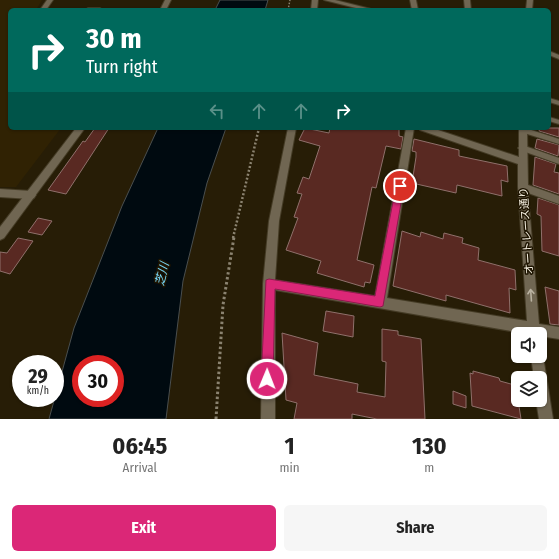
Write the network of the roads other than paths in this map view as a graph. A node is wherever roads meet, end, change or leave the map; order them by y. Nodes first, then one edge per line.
1 (327, 0) edge
2 (363, 8) edge
3 (80, 130) edge
4 (292, 130) edge
5 (410, 130) edge
6 (429, 130) edge
7 (523, 130) edge
8 (526, 130) edge
9 (559, 142) edge
10 (522, 148) junction
11 (521, 161) junction
12 (559, 161) edge
13 (523, 187) junction
14 (0, 193) edge
15 (31, 195) junction
16 (559, 200) edge
17 (0, 235) edge
18 (269, 284) junction
19 (380, 302) junction
20 (513, 327) edge
21 (534, 327) edge
22 (547, 332) edge
23 (559, 333) edge
24 (538, 363) edge
25 (268, 419) edge
26 (546, 419) edge

1 - 2 street
3 - 15 street
4 - 18 street
5 - 19 street
6 - 11 street
7 - 10 street, オートレース通り
8 - 9 lane
10 - 11 street, オートレース通り
10 - 12 lane
11 - 13 street, オートレース通り
13 - 16 street
21 -> 13 street, オートレース通り
14 - 15 street
15 - 17 street
18 - 19 street
18 - 25 street
19 - 20 street
22 - 23 street
24 - 26 street

